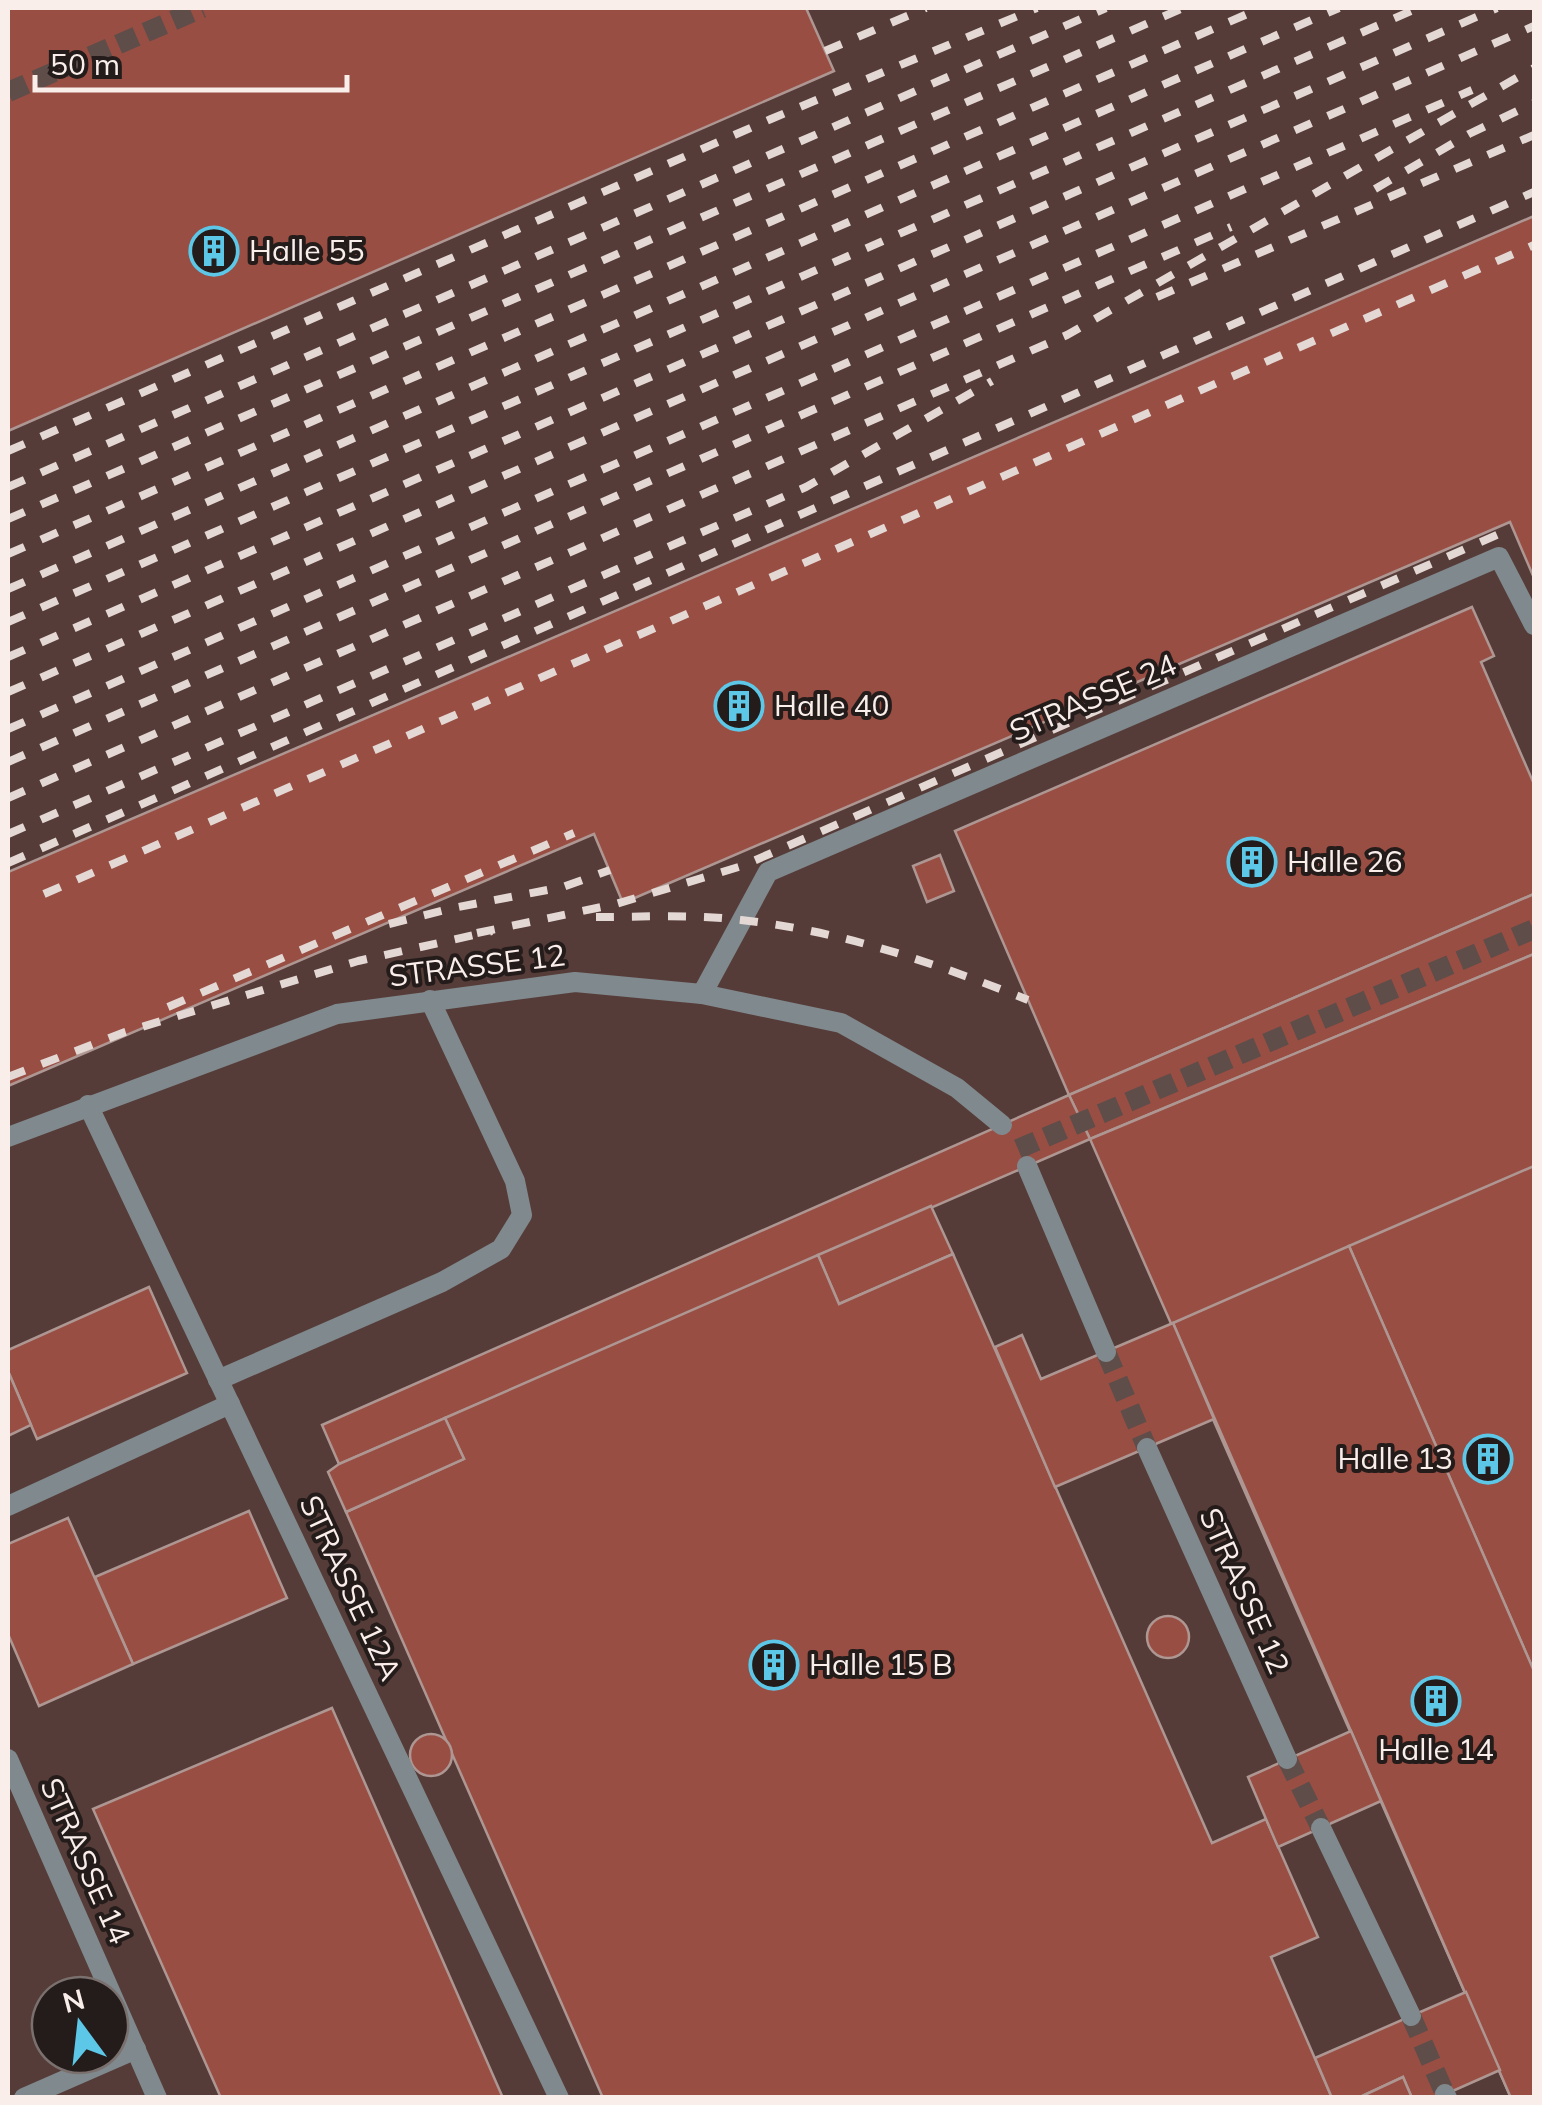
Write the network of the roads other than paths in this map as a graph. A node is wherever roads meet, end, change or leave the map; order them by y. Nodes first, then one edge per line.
1 (1534, 626) edge
2 (702, 994) junction
3 (430, 1000) junction
4 (88, 1105) junction
5 (1002, 1125) dead end
6 (8, 1137) edge
7 (1027, 1166) dead end
8 (1106, 1352) tunnel mouth
9 (218, 1380) junction
10 (230, 1404) junction
11 (1146, 1448) tunnel mouth
12 (8, 1506) edge
13 (8, 1760) edge
14 (1287, 1760) tunnel mouth
15 (1321, 1828) tunnel mouth
16 (1411, 2016) tunnel mouth
17 (136, 2049) junction
18 (24, 2098) edge
19 (157, 2098) edge
20 (559, 2098) edge

1 - 2 street, STRASSE 24
2 - 3 street, STRASSE 12
2 - 5 street, STRASSE 12
3 - 4 street, STRASSE 12
3 - 9 street
4 - 6 street, STRASSE 12
4 - 9 street, STRASSE 12A
7 - 8 street
9 - 10 street, STRASSE 12A
10 - 12 street
10 - 20 street, STRASSE 12A
11 - 14 street, STRASSE 12
13 - 17 street, STRASSE 14
15 - 16 street
17 - 18 street
17 - 19 street, STRASSE 14

